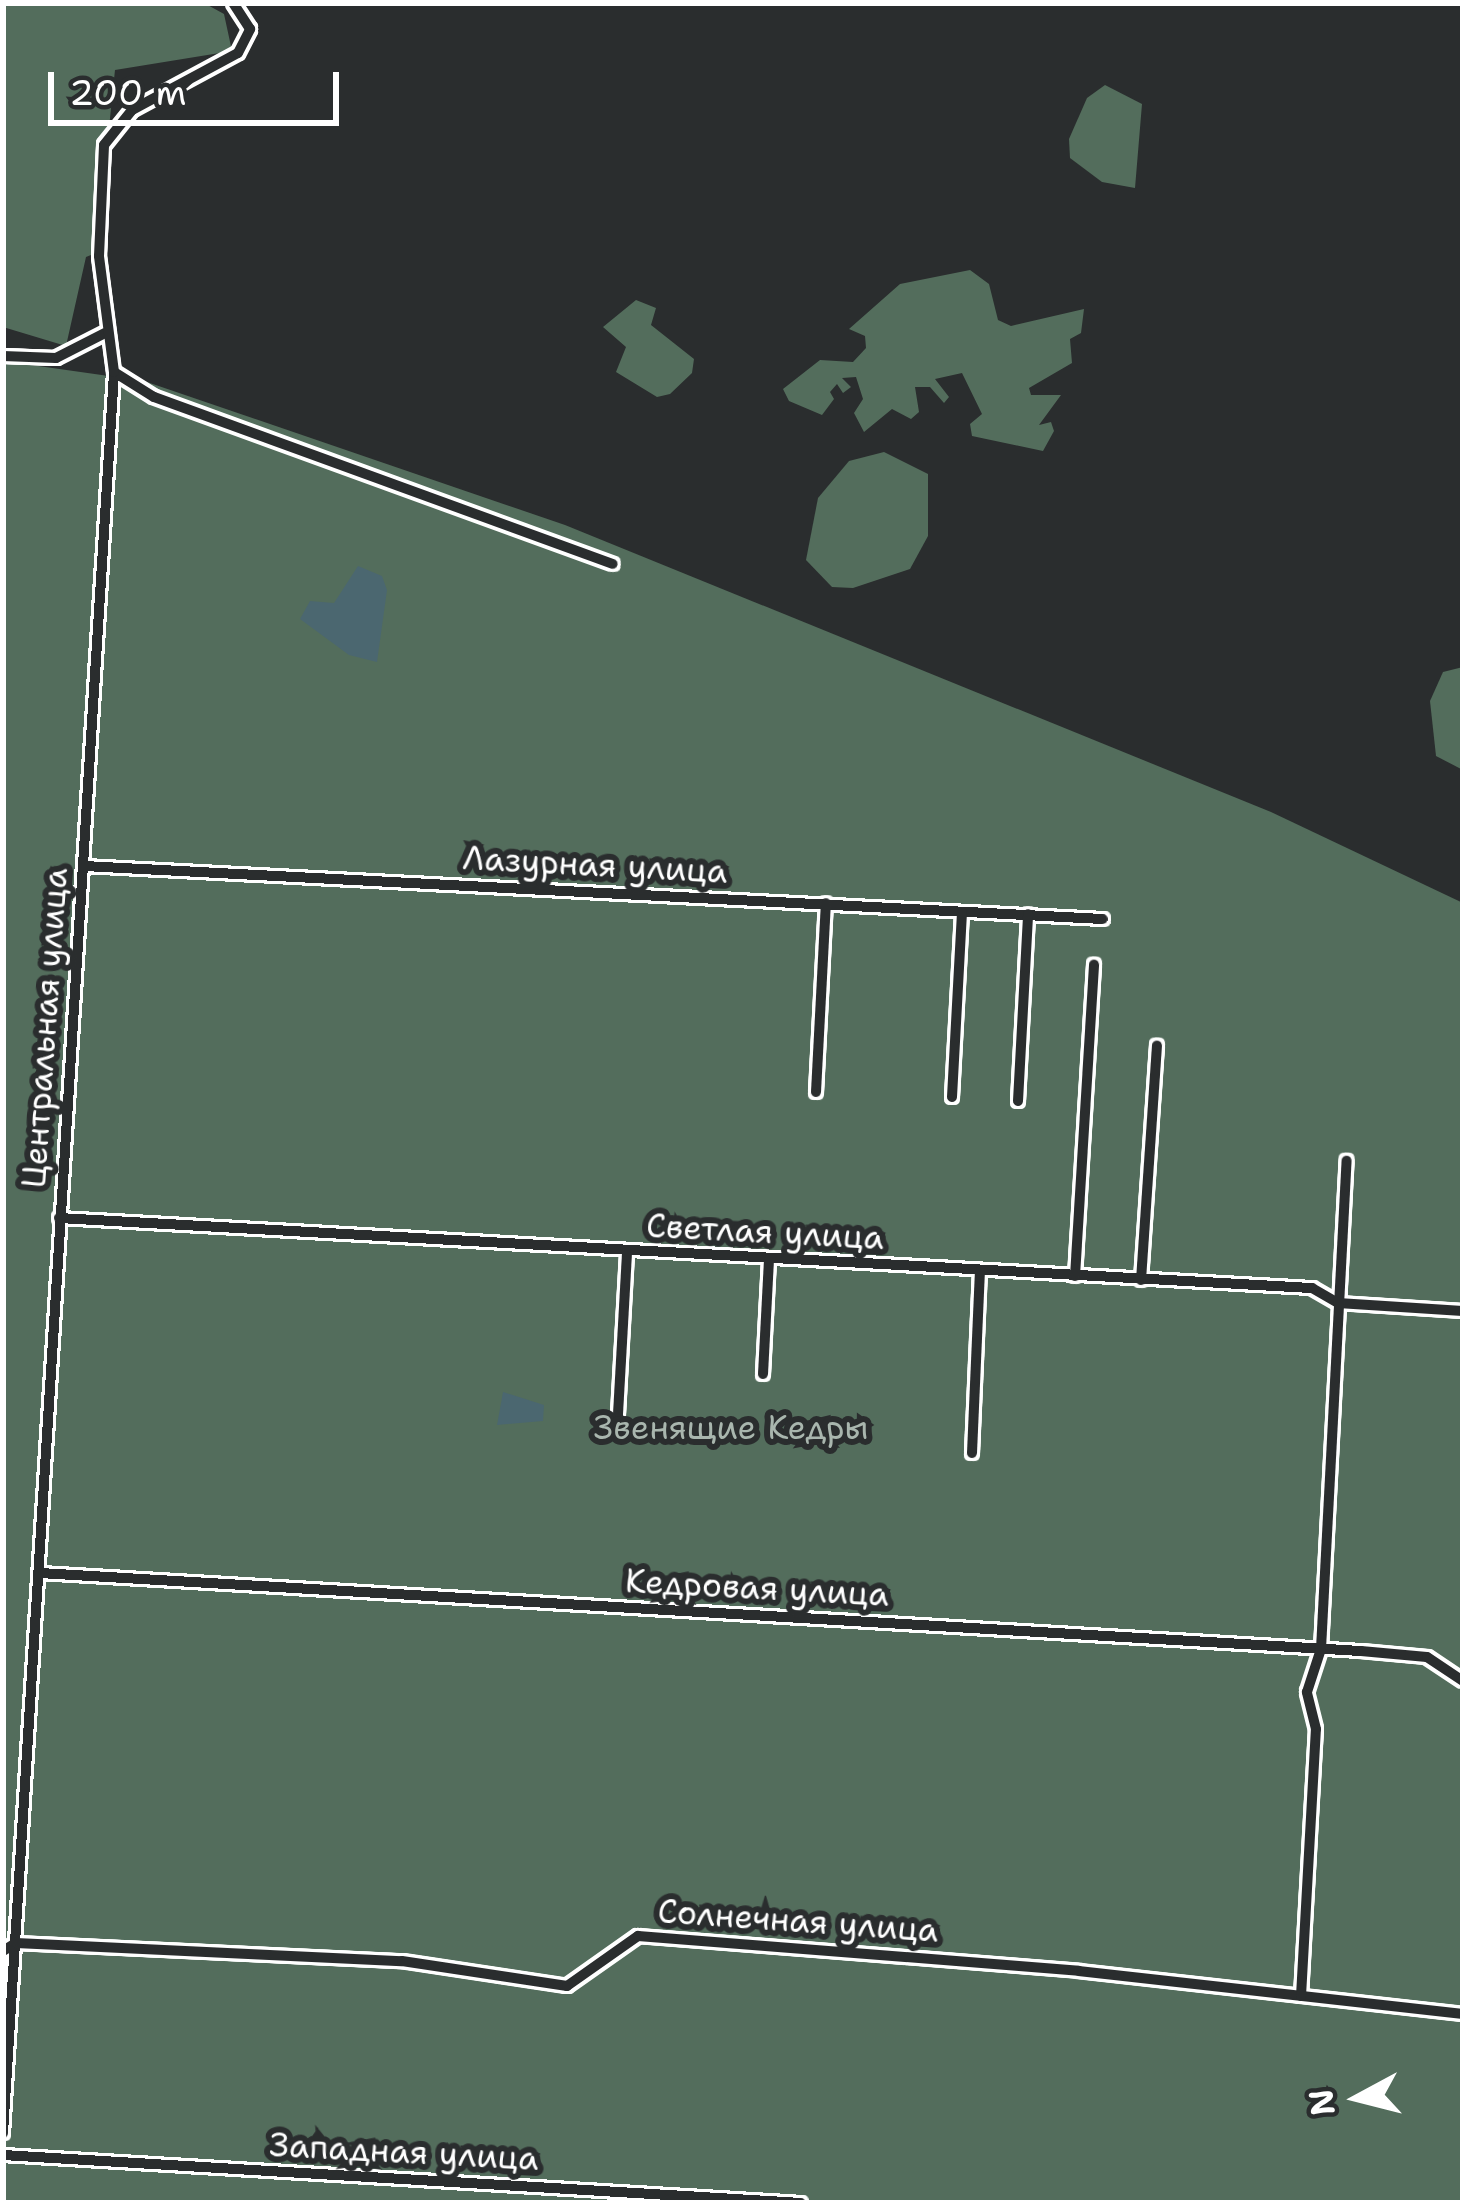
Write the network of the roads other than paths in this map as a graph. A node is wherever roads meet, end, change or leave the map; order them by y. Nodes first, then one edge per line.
1 (233, 3) edge
2 (105, 332) junction
3 (3, 356) edge
4 (114, 372) junction
5 (613, 564) dead end
6 (84, 866) junction
7 (826, 903) junction
8 (962, 911) junction
9 (1028, 914) junction
10 (1103, 920) dead end
11 (1094, 965) dead end
12 (1157, 1046) dead end
13 (816, 1091) dead end
14 (952, 1097) dead end
15 (1018, 1101) dead end
16 (1347, 1161) dead end
17 (59, 1218) junction
18 (627, 1251) junction
19 (769, 1259) junction
20 (980, 1272) junction
21 (1075, 1276) junction
22 (1141, 1280) junction
23 (1338, 1304) junction
24 (1463, 1311) edge
25 (763, 1374) dead end
26 (617, 1432) dead end
27 (972, 1453) dead end
28 (40, 1573) junction
29 (1321, 1649) junction
30 (1463, 1681) edge
31 (16, 1943) junction
32 (3, 1951) edge
33 (1301, 1996) junction
34 (1463, 2014) edge
35 (3, 2133) edge
36 (3, 2156) edge
37 (802, 2203) edge

1 - 2 street, Центральная улица
2 - 3 street
2 - 4 street, Центральная улица
4 - 5 street
4 - 6 street, Центральная улица
6 - 7 street, Лазурная улица
6 - 17 street, Центральная улица
7 - 8 street, Лазурная улица
7 - 13 street
8 - 9 street, Лазурная улица
8 - 14 street
9 - 10 street, Лазурная улица
9 - 15 street
11 - 21 street
12 - 22 street
16 - 23 street
17 - 18 street, Светлая улица
17 - 28 street, Центральная улица
18 - 19 street, Светлая улица
18 - 26 street
19 - 20 street, Светлая улица
19 - 25 street
20 - 21 street, Светлая улица
20 - 27 street
21 - 22 street, Светлая улица
22 - 23 street, Светлая улица
23 - 24 street, Светлая улица
23 - 29 street
28 - 29 street, Кедровая улица
28 - 31 street, Центральная улица
29 - 30 street, Кедровая улица
29 - 33 street
31 - 32 street
31 - 33 street, Солнечная улица
31 - 35 street, Центральная улица
33 - 34 street, Солнечная улица
36 - 37 street, Западная улица

